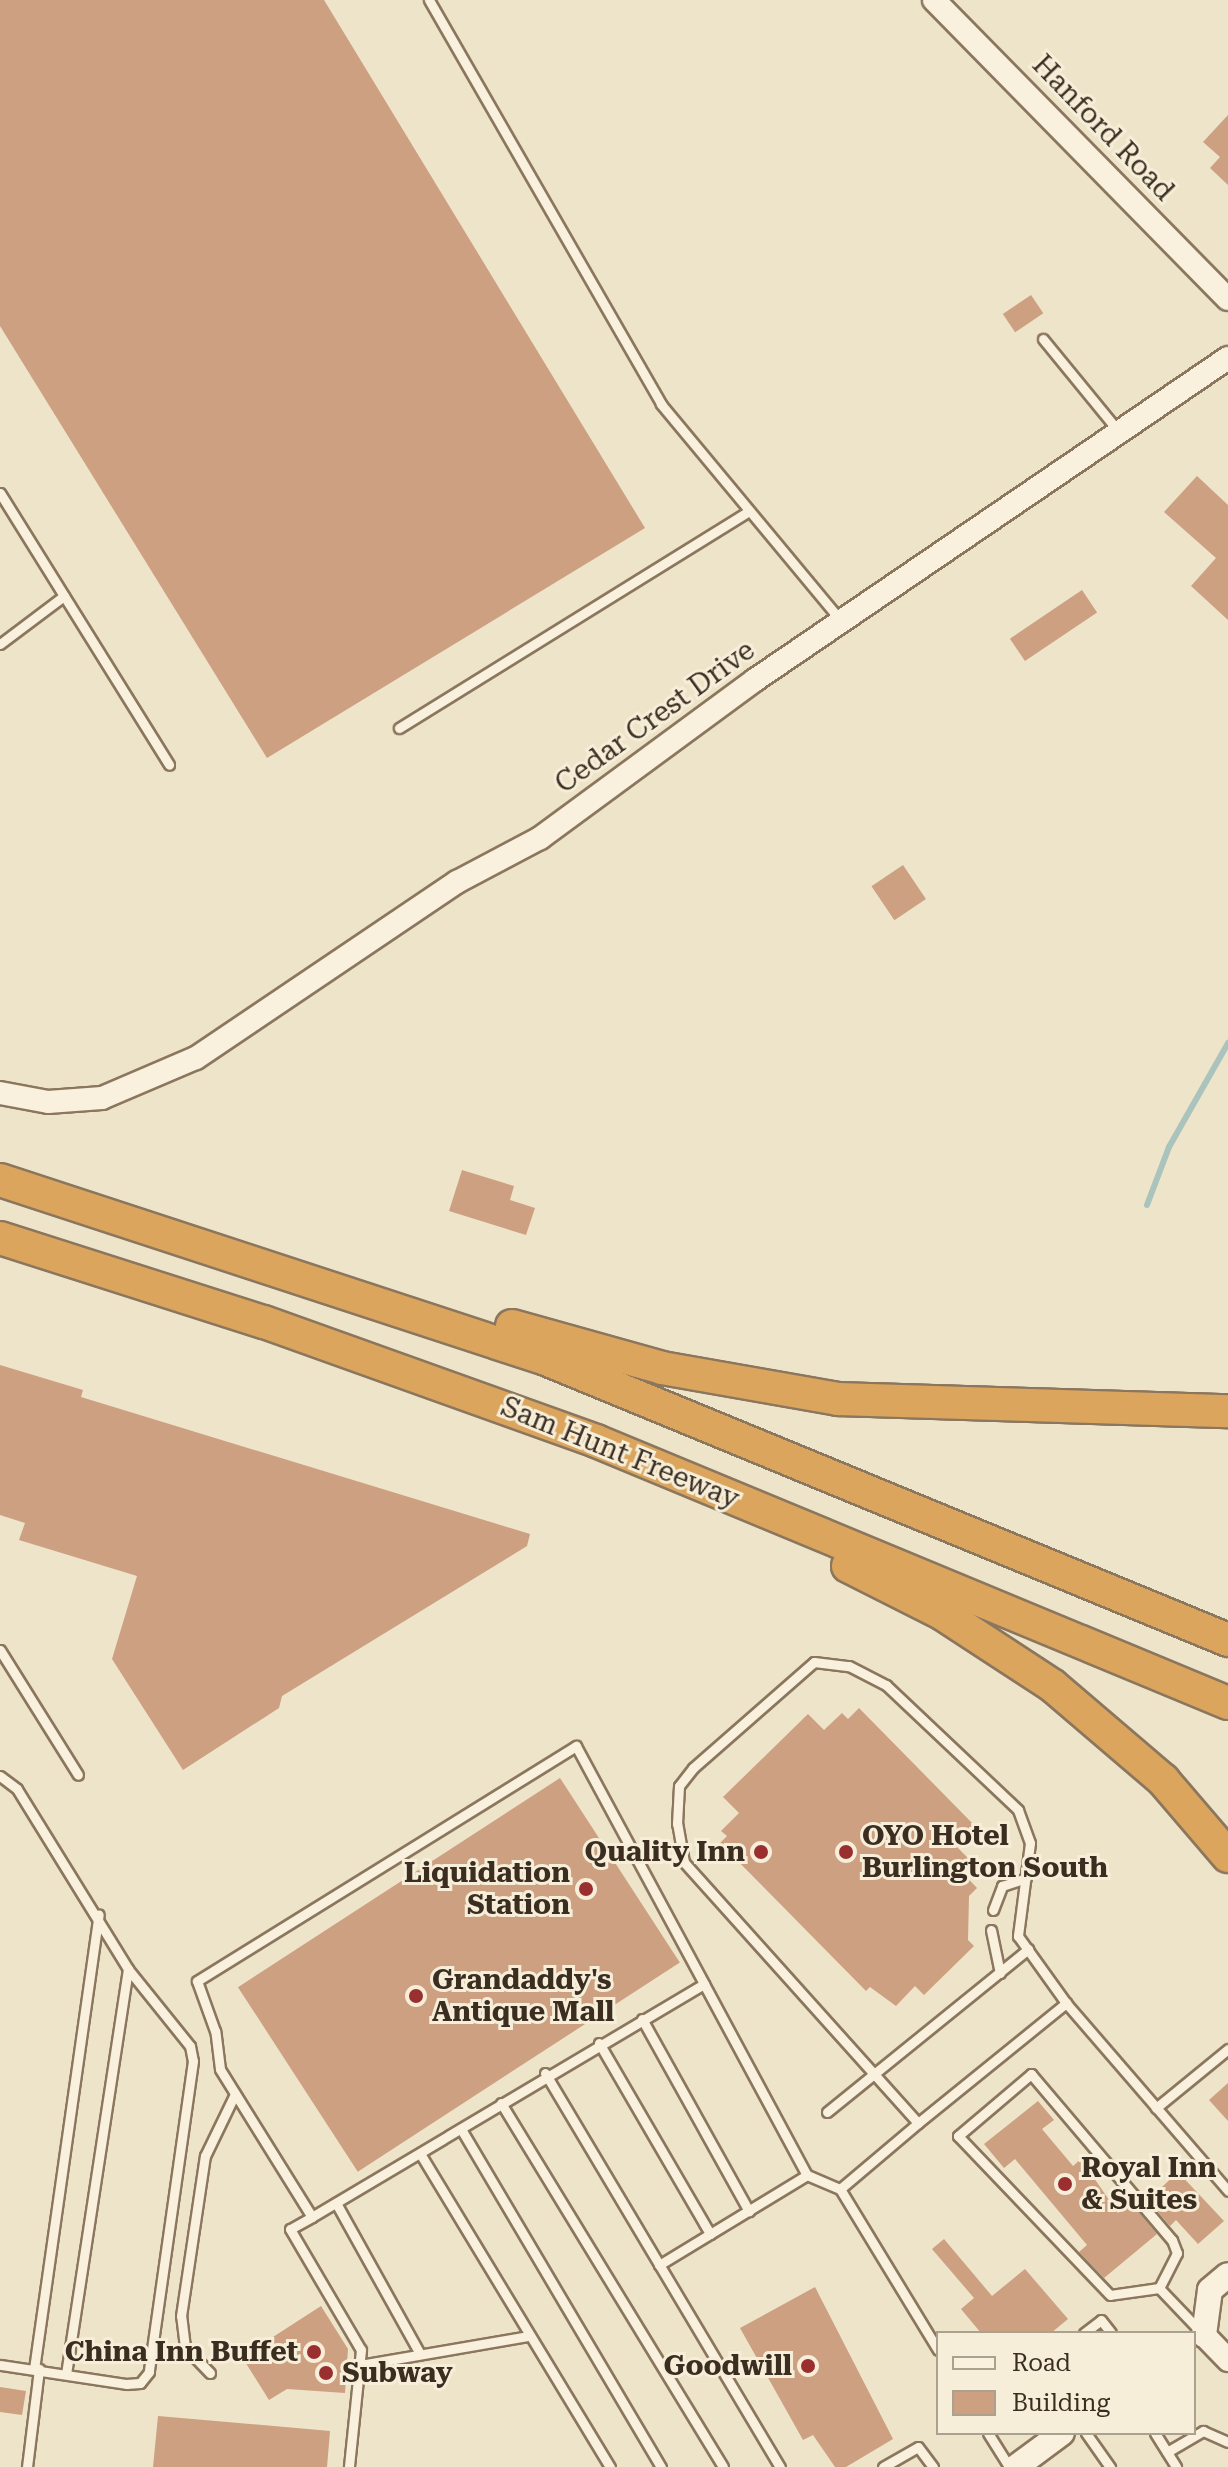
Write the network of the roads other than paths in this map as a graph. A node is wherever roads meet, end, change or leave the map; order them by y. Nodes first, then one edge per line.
1 (429, 0) edge
2 (934, 0) edge
3 (1228, 299) edge
4 (1043, 339) dead end
5 (1228, 358) edge
6 (1119, 432) junction
7 (0, 493) edge
8 (748, 512) junction
9 (64, 596) junction
10 (841, 621) junction
11 (0, 644) edge
12 (399, 728) dead end
13 (169, 765) dead end
14 (0, 1093) edge
15 (0, 1180) edge
16 (0, 1238) edge
17 (204, 1244) junction
18 (1228, 1411) edge
19 (657, 1467) junction
20 (1228, 1640) edge
21 (0, 1650) edge
22 (1228, 1703) edge
23 (78, 1775) dead end
24 (0, 1776) edge
25 (1228, 1856) edge
26 (1026, 1878) junction
27 (993, 1910) dead end
28 (99, 1915) junction
29 (991, 1930) dead end
30 (1028, 1949) junction
31 (128, 1969) junction
32 (1000, 1973) junction
33 (704, 1984) junction
34 (1066, 2003) junction
35 (642, 2019) junction
36 (599, 2043) junction
37 (1228, 2049) edge
38 (545, 2073) junction
39 (876, 2077) junction
40 (235, 2094) junction
41 (501, 2103) junction
42 (1156, 2108) junction
43 (827, 2112) dead end
44 (918, 2123) junction
45 (461, 2129) junction
46 (421, 2155) junction
47 (807, 2175) junction
48 (840, 2189) junction
49 (1228, 2191) edge
50 (336, 2203) junction
51 (749, 2211) junction
52 (312, 2217) junction
53 (710, 2234) junction
54 (659, 2265) junction
55 (1228, 2275) edge
56 (1159, 2288) junction
57 (1228, 2326) edge
58 (1087, 2331) edge
59 (1109, 2331) edge
60 (1193, 2331) edge
61 (528, 2336) junction
62 (1199, 2338) edge
63 (936, 2347) edge
64 (420, 2354) junction
65 (1228, 2360) edge
66 (0, 2365) edge
67 (360, 2365) junction
68 (37, 2369) junction
69 (210, 2373) dead end
70 (66, 2374) junction
71 (990, 2435) edge
72 (1059, 2435) edge
73 (1087, 2435) edge
74 (1156, 2435) edge
75 (1228, 2442) edge
76 (1167, 2452) junction
77 (1023, 2464) edge
78 (27, 2467) edge
79 (349, 2467) edge
80 (610, 2467) edge
81 (661, 2467) edge
82 (723, 2467) edge
83 (780, 2467) edge
84 (883, 2467) edge
85 (933, 2467) edge
86 (1110, 2467) edge
87 (1176, 2467) edge

1 - 8 lane
2 - 3 street, Hanford Road
4 - 6 lane
5 - 6 street, Cedar Crest Drive
6 - 10 street, Cedar Crest Drive
7 - 9 lane
8 - 10 lane
8 - 12 lane
9 - 11 lane
9 - 13 lane
10 - 14 street, Cedar Crest Drive
15 - 17 highway, Sam Hunt Freeway
16 - 19 highway, Sam Hunt Freeway
17 - 18 highway
17 - 20 highway, Sam Hunt Freeway
19 - 22 highway, Sam Hunt Freeway
19 - 25 highway
21 - 23 lane
24 - 28 lane
26 - 27 lane
26 - 30 lane
26 - 39 lane
28 - 31 lane
28 - 68 lane
29 - 32 lane
30 - 32 lane
30 - 34 lane
31 - 70 lane
31 - 70 lane
32 - 39 lane
33 - 35 lane
33 - 40 lane
33 - 47 lane
34 - 42 lane
34 - 44 lane
35 - 36 lane
35 - 51 lane
36 - 38 lane
36 - 53 lane
37 - 42 lane
38 - 41 lane
38 - 54 lane
39 - 43 lane
39 - 44 lane
40 - 52 lane
40 - 69 lane
41 - 45 lane
41 - 82 lane
42 - 49 lane
44 - 48 lane
45 - 46 lane
45 - 81 lane
46 - 50 lane
46 - 61 lane
47 - 48 lane
47 - 51 lane
48 - 63 lane
50 - 52 lane
50 - 64 lane
51 - 53 lane
52 - 67 lane
53 - 54 lane
54 - 83 lane
55 - 62 main road
56 - 56 lane
56 - 60 lane
57 - 62 main road
58 - 59 lane
61 - 64 lane
61 - 80 lane
62 - 65 street
64 - 67 lane
66 - 68 lane
67 - 79 lane
68 - 70 lane
68 - 78 lane
71 - 77 lane
72 - 77 main road
73 - 86 lane
74 - 76 lane
75 - 76 lane
76 - 87 lane
84 - 85 lane

